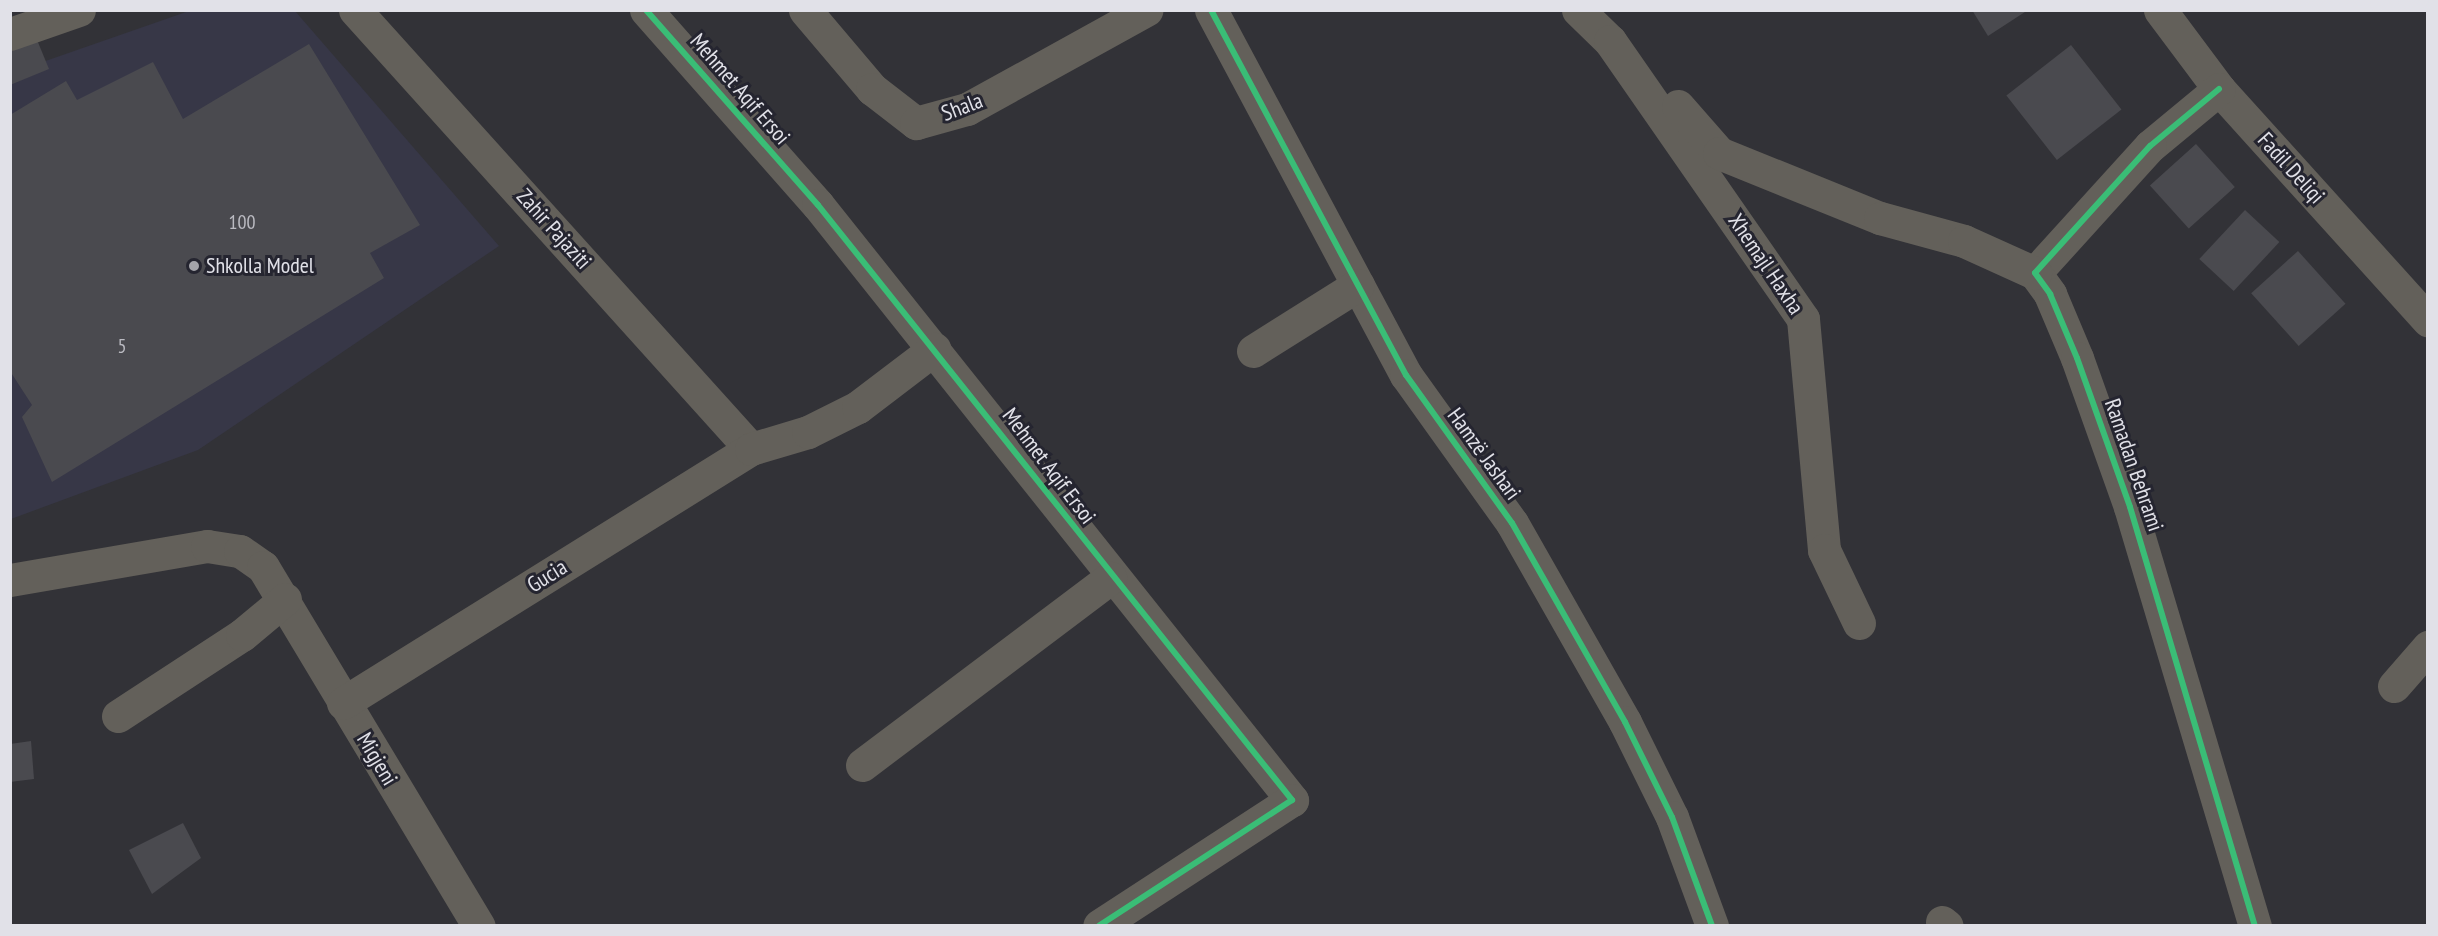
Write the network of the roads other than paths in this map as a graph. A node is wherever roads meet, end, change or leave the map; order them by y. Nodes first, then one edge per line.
1 (79, 10) edge
2 (355, 10) edge
3 (646, 10) edge
4 (805, 10) edge
5 (1146, 10) edge
6 (1211, 10) edge
7 (1578, 10) edge
8 (2160, 10) edge
9 (10, 34) edge
10 (1610, 41) junction
11 (2219, 89) junction
12 (2036, 273) junction
13 (1358, 285) junction
14 (2427, 320) edge
15 (934, 349) junction
16 (1253, 351) dead end
17 (751, 449) junction
18 (1110, 579) junction
19 (10, 580) edge
20 (285, 599) junction
21 (1859, 623) dead end
22 (2427, 646) edge
23 (2394, 686) dead end
24 (343, 703) junction
25 (118, 716) dead end
26 (862, 765) dead end
27 (471, 922) edge
28 (1708, 924) edge
29 (1099, 926) edge
30 (2255, 926) edge

1 - 9 street
2 - 17 street, Zahir Pajaziti
3 - 15 street, Mehmet Aqif Ersoi
4 - 5 street, Shala
6 - 13 street, Hamzë Jashari
7 - 10 street, Xhemajl Haxha
8 - 11 street, Fadil Deliqi
10 - 12 street, Xhemajl Haxha
10 - 21 street, Xhemajl Haxha
11 - 12 street
11 - 14 street, Fadil Deliqi
12 - 30 street, Ramadan Behrami
13 - 16 street
13 - 28 street, Hamzë Jashari
15 - 17 street, Gucia
15 - 18 street, Mehmet Aqif Ersoi
17 - 24 street, Gucia
18 - 26 street
18 - 29 street, Mehmet Aqif Ersoi
19 - 20 street, Migjeni
20 - 24 street, Migjeni
20 - 25 street
22 - 23 street
24 - 27 street, Migjeni

